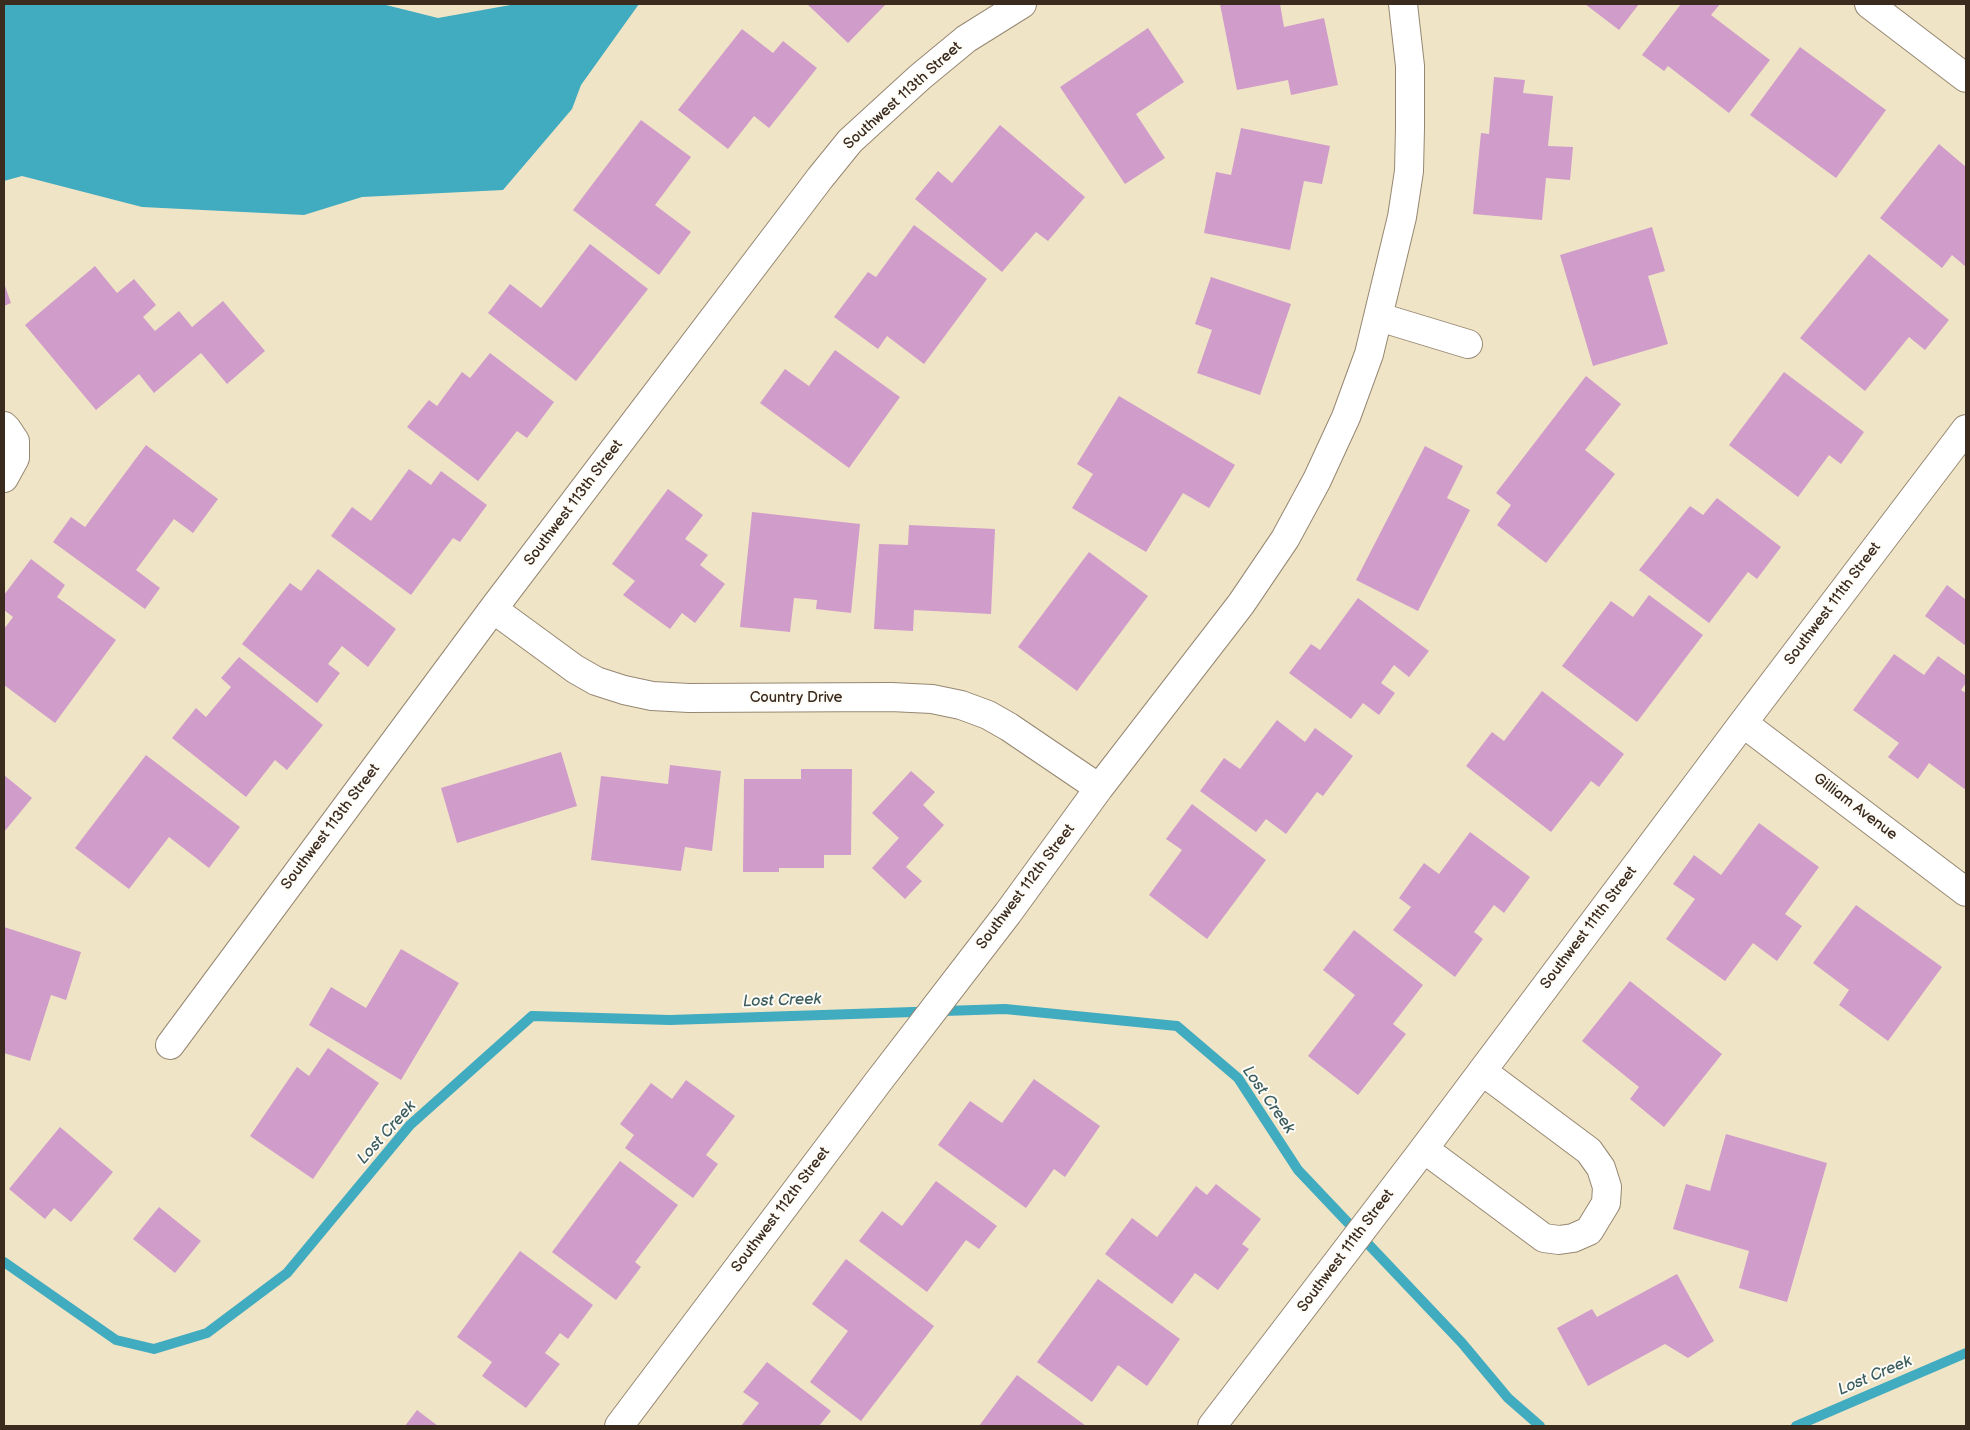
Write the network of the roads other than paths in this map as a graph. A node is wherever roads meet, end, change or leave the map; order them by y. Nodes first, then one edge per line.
1 (1022, 4) edge
2 (1403, 4) edge
3 (1869, 4) edge
4 (1966, 78) edge
5 (1378, 317) junction
6 (1468, 344) dead end
7 (4, 426) edge
8 (1966, 429) edge
9 (4, 478) edge
10 (493, 610) junction
11 (1743, 723) junction
12 (1099, 788) junction
13 (1966, 892) edge
14 (170, 1045) dead end
15 (1482, 1071) junction
16 (1422, 1151) junction
17 (618, 1426) edge
18 (1212, 1426) edge

1 - 10 street, Southwest 113th Street
2 - 5 street, Southwest 112th Street
3 - 4 street
5 - 6 street
5 - 12 street, Southwest 112th Street
7 - 9 street
8 - 11 street, Southwest 111th Street
10 - 12 street, Country Drive
10 - 14 street, Southwest 113th Street
11 - 13 street, Gilliam Avenue
11 - 15 street, Southwest 111th Street
12 - 17 street, Southwest 112th Street
15 - 16 street, Southwest 111th Street
15 - 16 street
16 - 18 street, Southwest 111th Street

